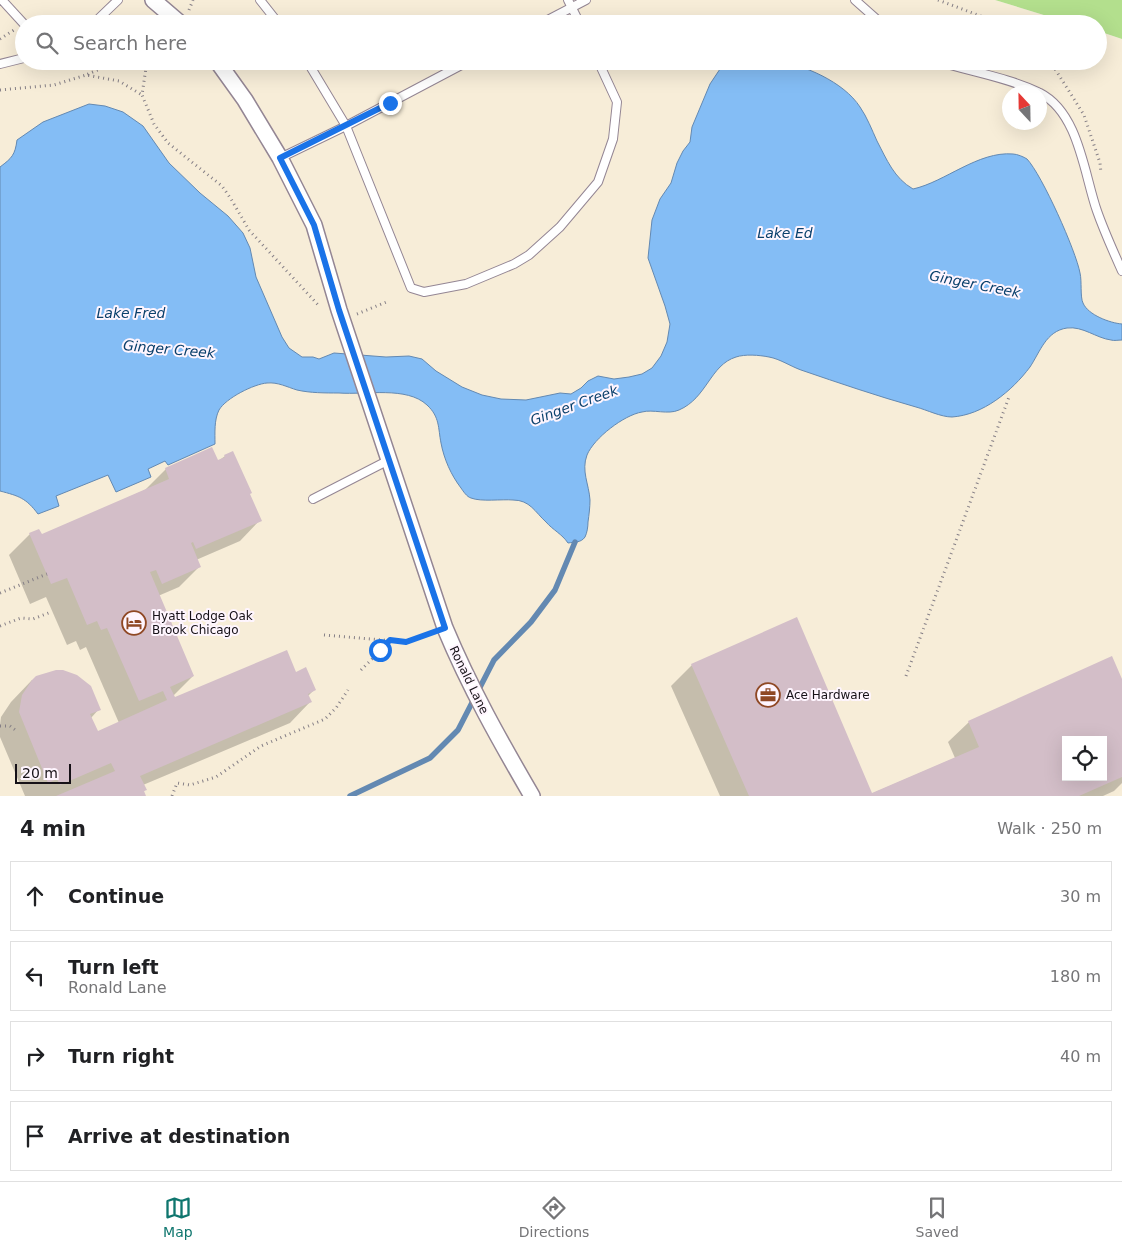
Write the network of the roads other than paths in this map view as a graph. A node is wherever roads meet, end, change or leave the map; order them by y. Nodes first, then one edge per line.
1 (2, 0) edge
2 (118, 0) edge
3 (153, 0) edge
4 (260, 0) edge
5 (586, 0) edge
6 (855, 0) edge
7 (570, 3) edge
8 (102, 15) edge
9 (170, 15) edge
10 (272, 15) edge
11 (553, 15) edge
12 (576, 15) edge
13 (872, 15) edge
14 (15, 16) edge
15 (15, 60) edge
16 (0, 64) edge
17 (223, 70) edge
18 (312, 70) edge
19 (452, 70) edge
20 (602, 70) edge
21 (963, 70) edge
22 (1022, 85) edge
23 (1047, 98) edge
24 (346, 126) junction
25 (280, 158) junction
26 (1122, 271) edge
27 (389, 460) junction
28 (314, 499) dead end
29 (532, 796) edge

1 - 14 lane
2 - 8 lane
3 - 9 street
4 - 10 lane
5 - 7 lane
6 - 13 lane
7 - 11 lane
7 - 12 lane
15 - 16 lane
17 - 25 street, Ronald Lane
18 - 24 lane
19 - 24 lane
20 - 24 lane
21 - 22 lane
23 - 26 lane
24 - 25 lane
25 - 27 street, Ronald Lane
27 - 28 lane
27 - 29 street, Ronald Lane

